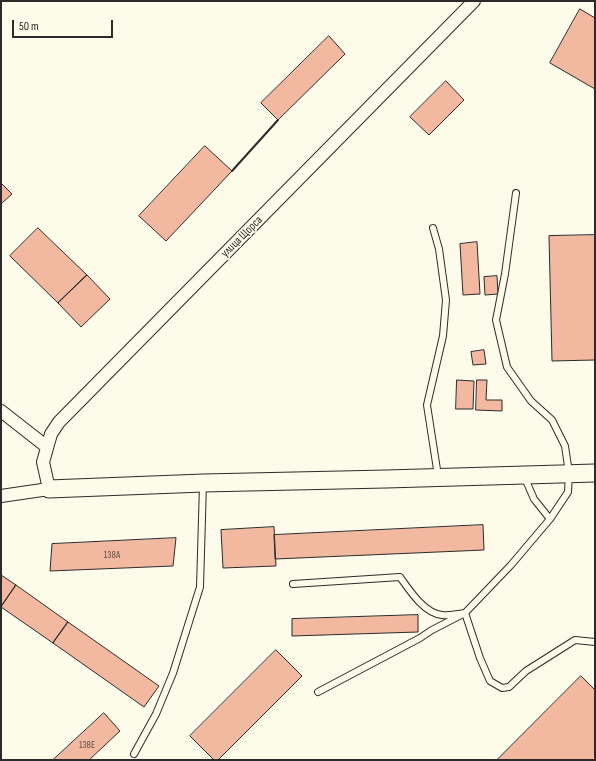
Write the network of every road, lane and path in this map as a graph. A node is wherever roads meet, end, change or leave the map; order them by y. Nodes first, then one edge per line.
1 (474, 1) edge
2 (516, 193) dead end
3 (433, 228) dead end
4 (1, 411) edge
5 (47, 447) junction
6 (569, 473) junction
7 (595, 473) edge
8 (524, 474) junction
9 (438, 477) junction
10 (203, 483) junction
11 (48, 489) junction
12 (1, 496) edge
13 (550, 519) junction
14 (293, 584) dead end
15 (465, 613) junction
16 (595, 642) edge
17 (318, 692) dead end
18 (134, 754) dead end

1 - 5 street, улица Щорса
2 - 6 lane
3 - 9 lane
4 - 5 street
5 - 11 street, улица Щорса
6 - 7 street
6 - 8 street
6 - 13 lane
8 - 9 street
8 - 13 lane
9 - 10 street
10 - 11 street
10 - 18 lane
11 - 12 street
13 - 15 lane
14 - 15 lane
15 - 16 lane
15 - 17 lane

